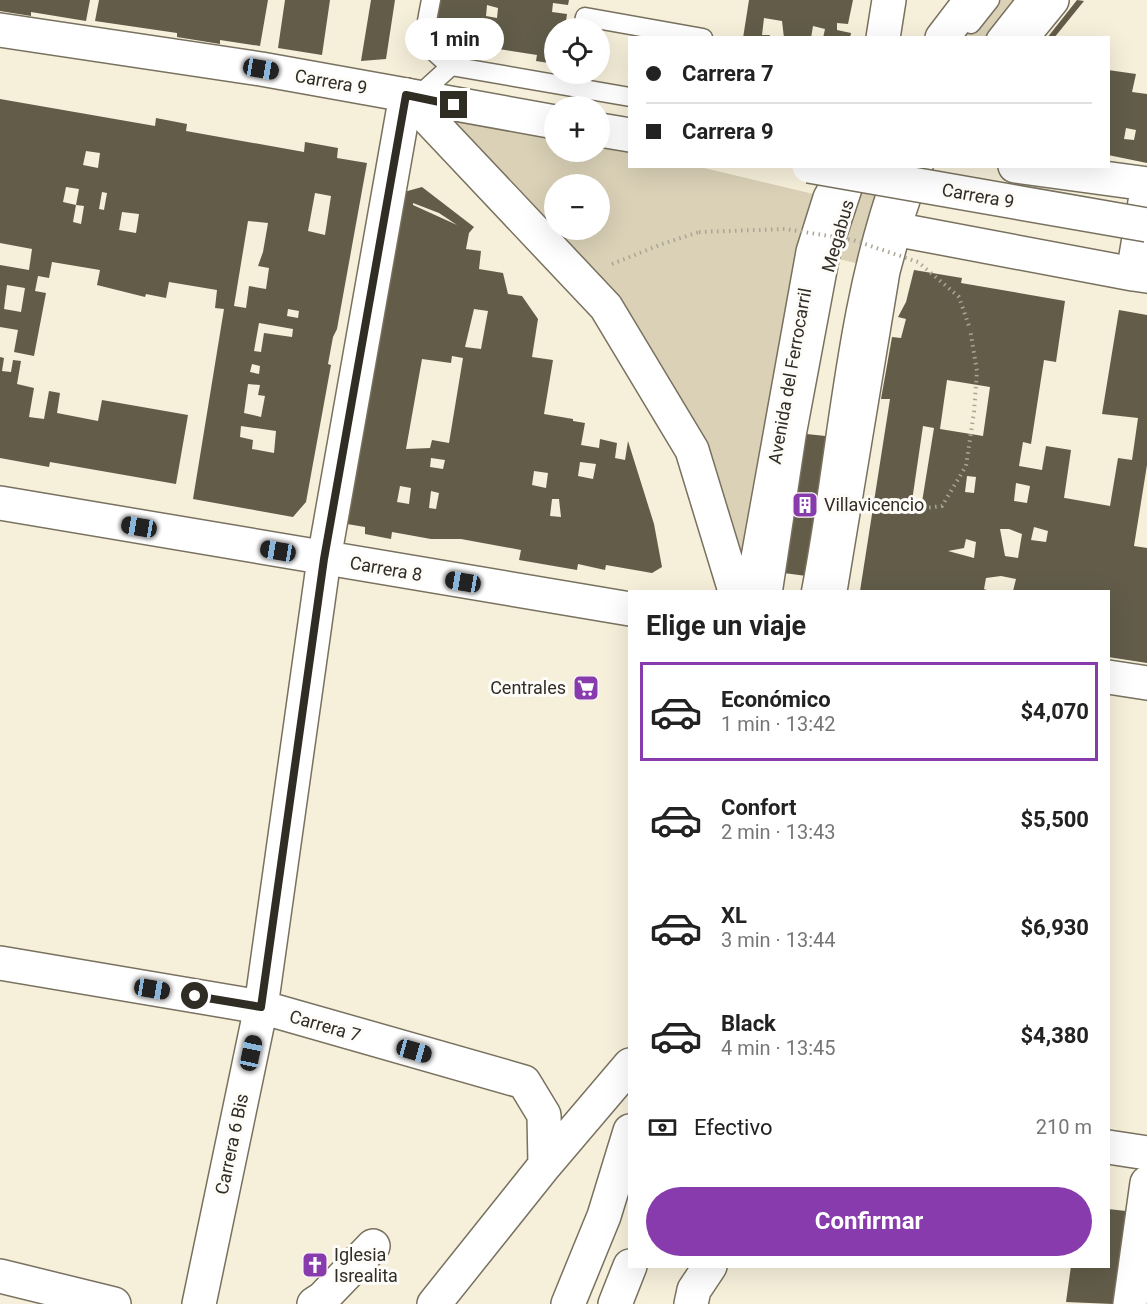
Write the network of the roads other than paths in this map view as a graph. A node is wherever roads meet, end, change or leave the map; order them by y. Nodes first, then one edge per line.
1 (431, 0) edge
2 (889, 0) edge
3 (971, 0) edge
4 (990, 0) edge
5 (1026, 0) edge
6 (1052, 0) edge
7 (610, 21) edge
8 (0, 30) edge
9 (692, 36) edge
10 (883, 36) edge
11 (944, 36) edge
12 (963, 36) edge
13 (998, 36) edge
14 (1023, 36) edge
15 (452, 66) junction
16 (544, 77) edge
17 (588, 84) edge
18 (628, 95) edge
19 (411, 96) junction
20 (544, 120) edge
21 (610, 132) edge
22 (628, 135) edge
23 (821, 168) edge
24 (847, 168) edge
25 (862, 168) edge
26 (895, 168) edge
27 (914, 168) edge
28 (1030, 168) edge
29 (1147, 184) edge
30 (1147, 191) edge
31 (1147, 225) edge
32 (894, 230) junction
33 (1140, 275) edge
34 (0, 503) edge
35 (324, 559) junction
36 (735, 590) edge
37 (752, 590) edge
38 (772, 590) edge
39 (811, 590) edge
40 (830, 590) edge
41 (628, 609) edge
42 (1110, 676) edge
43 (1147, 683) edge
44 (0, 963) edge
45 (261, 1007) junction
46 (628, 1067) edge
47 (628, 1138) edge
48 (1110, 1148) edge
49 (1147, 1154) edge
50 (628, 1162) edge
51 (545, 1165) junction
52 (1147, 1183) edge
53 (605, 1214) junction
54 (373, 1246) dead end
55 (629, 1268) edge
56 (709, 1268) edge
57 (0, 1276) edge
58 (114, 1304) edge
59 (199, 1304) edge
60 (314, 1304) edge
61 (434, 1304) edge
62 (568, 1304) edge
63 (615, 1304) edge
64 (691, 1304) edge
65 (1130, 1304) edge

1 - 15 lane
2 - 10 street
3 - 11 street
4 - 12 lane
5 - 13 lane
6 - 14 street
7 - 9 lane
8 - 19 street, Carrera 9
15 - 16 lane
15 - 19 lane
17 - 18 lane
19 - 20 street, Carrera 9
19 - 35 street, Carrera 6 Bis
19 - 36 street
21 - 22 street
23 - 31 street, Carrera 9, bridge
24 - 37 street, Avenida del Ferrocarril
25 - 38 lane, Megabus
26 - 39 lane, Megabus
27 - 32 street
28 - 29 street
30 - 33 street
32 - 33 street
32 - 40 street
34 - 35 street, Carrera 8
35 - 41 street, Carrera 8
35 - 45 street, Carrera 6 Bis
42 - 43 street
44 - 45 street, Carrera 7
45 - 51 street, Carrera 7
45 - 59 street, Carrera 6 Bis
46 - 51 street
47 - 53 street
48 - 49 street
50 - 53 lane
51 - 61 street
52 - 65 street
53 - 62 street
54 - 60 street
55 - 63 street
56 - 64 street
57 - 58 street

